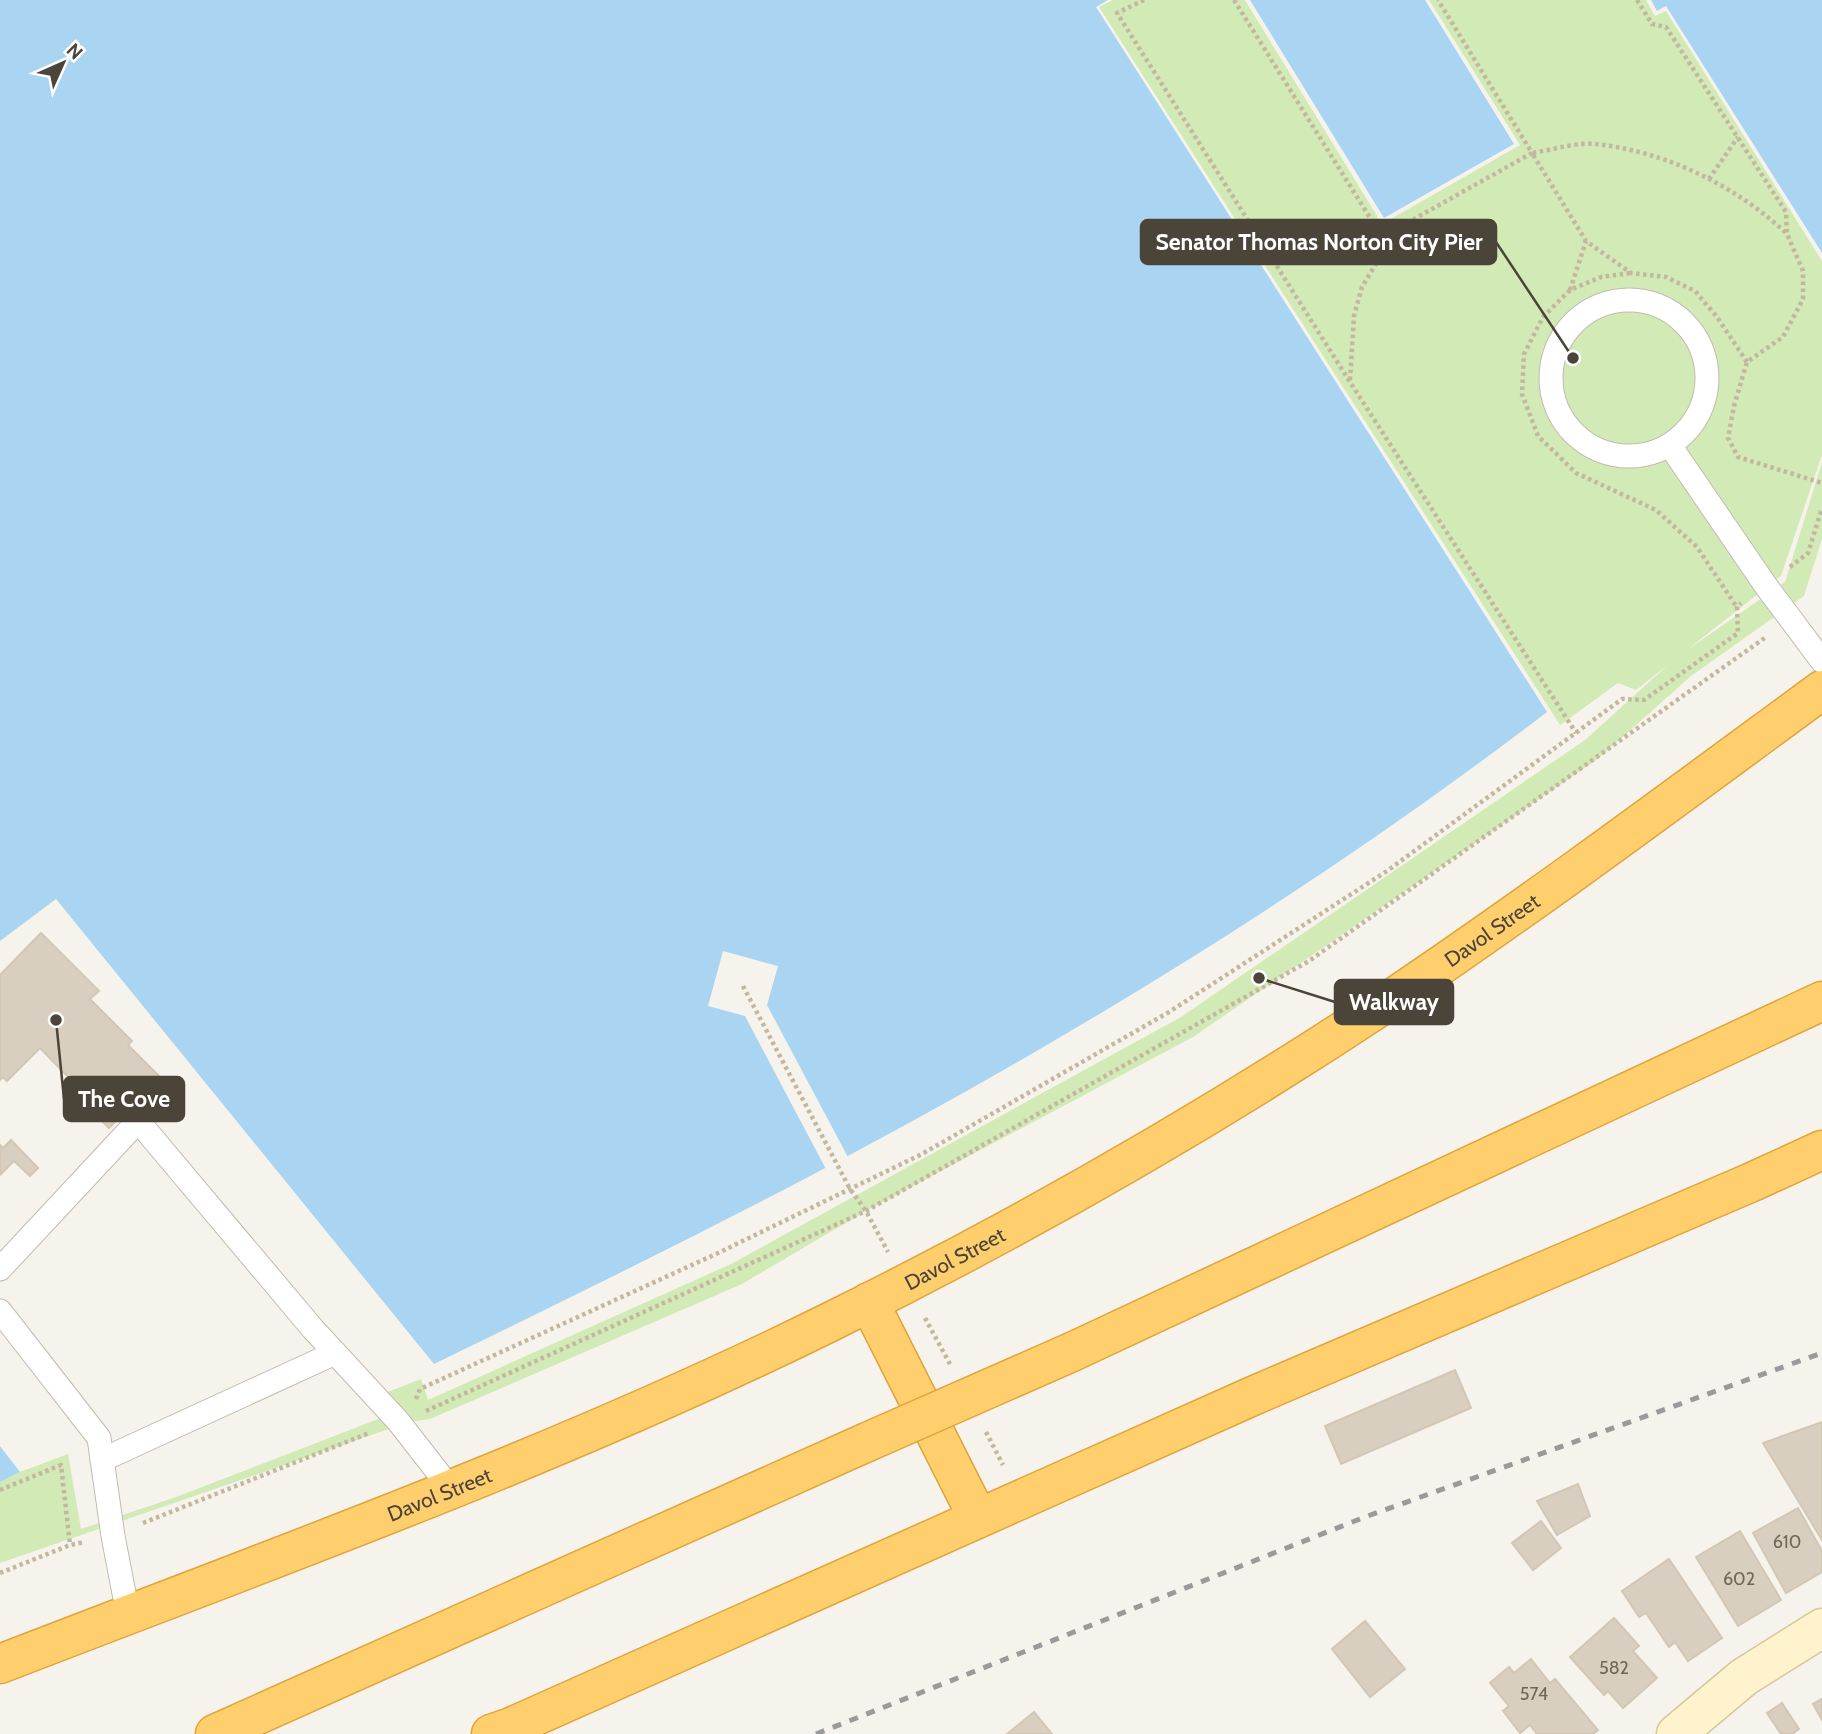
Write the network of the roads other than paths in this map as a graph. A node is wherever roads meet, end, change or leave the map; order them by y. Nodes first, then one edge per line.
1 (1671, 447) junction
2 (1822, 661) edge
3 (1822, 690) edge
4 (1822, 1002) edge
5 (1822, 1150) edge
6 (0, 1269) edge
7 (869, 1302) junction
8 (0, 1311) edge
9 (335, 1353) junction
10 (102, 1460) junction
11 (451, 1489) junction
12 (978, 1518) junction
13 (128, 1614) junction
14 (1822, 1628) edge
15 (0, 1664) edge
16 (215, 1734) edge
17 (491, 1734) edge
18 (1675, 1734) edge

1 - 1 lane
1 - 2 lane
3 - 7 highway, Davol Street
4 - 16 highway, bridge
5 - 12 highway
6 - 9 lane
7 - 11 highway, Davol Street
7 - 12 highway
8 - 10 lane
9 - 10 lane
9 - 11 lane
10 - 13 lane
11 - 13 highway, Davol Street
12 - 17 highway
13 - 15 highway, Davol Street
14 - 18 main road

